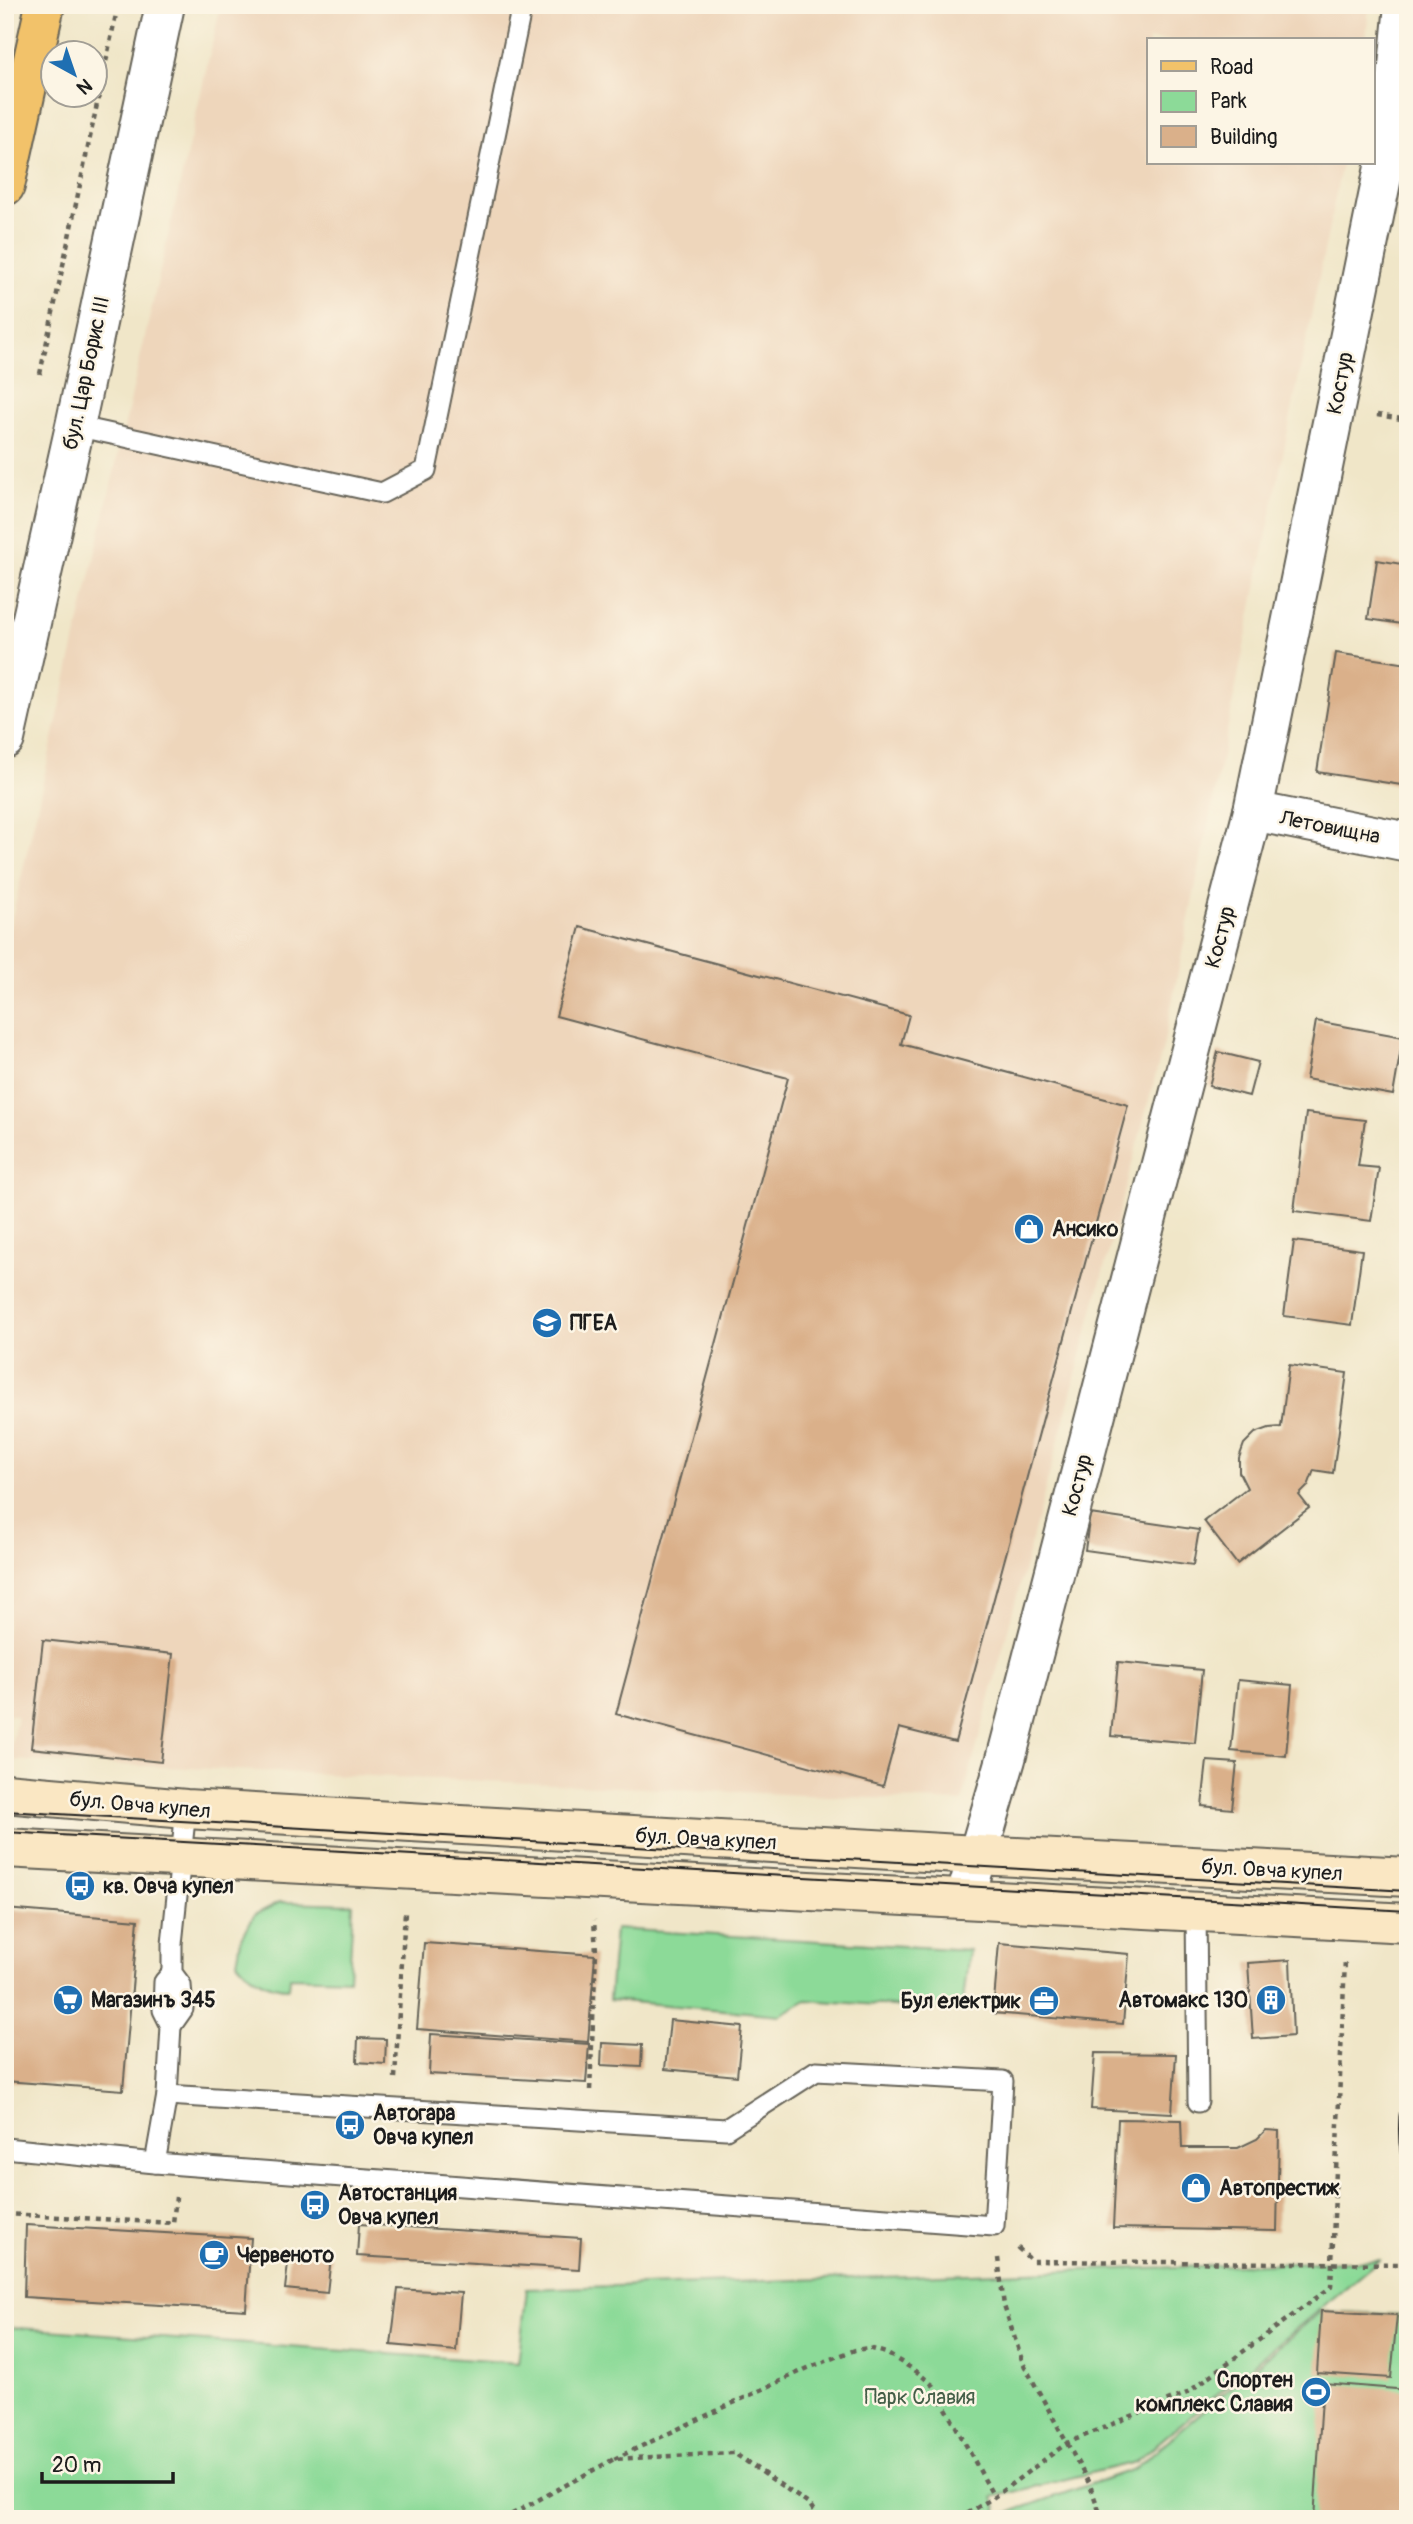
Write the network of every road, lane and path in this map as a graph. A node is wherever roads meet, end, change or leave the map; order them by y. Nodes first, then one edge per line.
1 (45, 5) edge
2 (118, 5) edge
3 (165, 5) edge
4 (522, 5) edge
5 (1405, 5) edge
6 (1400, 129) edge
7 (5, 186) edge
8 (37, 386) dead end
9 (1399, 418) dead end
10 (1408, 420) edge
11 (75, 426) junction
12 (5, 739) edge
13 (1253, 811) junction
14 (1408, 842) edge
15 (5, 1793) edge
16 (186, 1809) junction
17 (5, 1848) edge
18 (976, 1855) junction
19 (181, 1856) junction
20 (1408, 1877) edge
21 (965, 1899) junction
22 (594, 1909) dead end
23 (405, 1911) dead end
24 (1196, 1911) junction
25 (1408, 1923) edge
26 (1345, 1956) dead end
27 (167, 2095) junction
28 (1198, 2102) dead end
29 (393, 2109) junction
30 (588, 2121) junction
31 (5, 2148) edge
32 (155, 2163) junction
33 (5, 2214) edge
34 (173, 2223) dead end
35 (994, 2226) junction
36 (1332, 2264) junction
37 (1408, 2264) edge
38 (1067, 2443) junction
39 (614, 2459) junction
40 (994, 2497) junction
41 (503, 2519) edge
42 (818, 2519) edge
43 (959, 2519) edge
44 (1102, 2519) edge

1 - 7 main road
2 - 8 path
3 - 11 street, бул. Цар Борис III
4 - 11 lane
5 - 6 street, Костур
6 - 13 street, Костур
9 - 10 path
11 - 12 street, бул. Цар Борис III
13 - 14 street, Летовищна
13 - 18 street, Костур
15 - 16 main road, бул. Овча купел
16 - 18 main road, бул. Овча купел
16 - 19 lane
17 - 19 main road
18 - 20 main road, бул. Овча купел
18 - 21 street, Костур
19 - 21 main road
19 - 27 lane
21 - 24 main road
22 - 30 path
23 - 29 path
24 - 25 main road
24 - 28 lane
26 - 36 path
27 - 29 lane
27 - 32 lane
29 - 30 lane
30 - 35 lane
31 - 32 lane
32 - 35 lane
33 - 34 path
35 - 36 path
35 - 38 path
36 - 37 path
36 - 38 path
38 - 40 path
38 - 44 path
39 - 40 path
39 - 41 path
39 - 42 path
40 - 43 path

